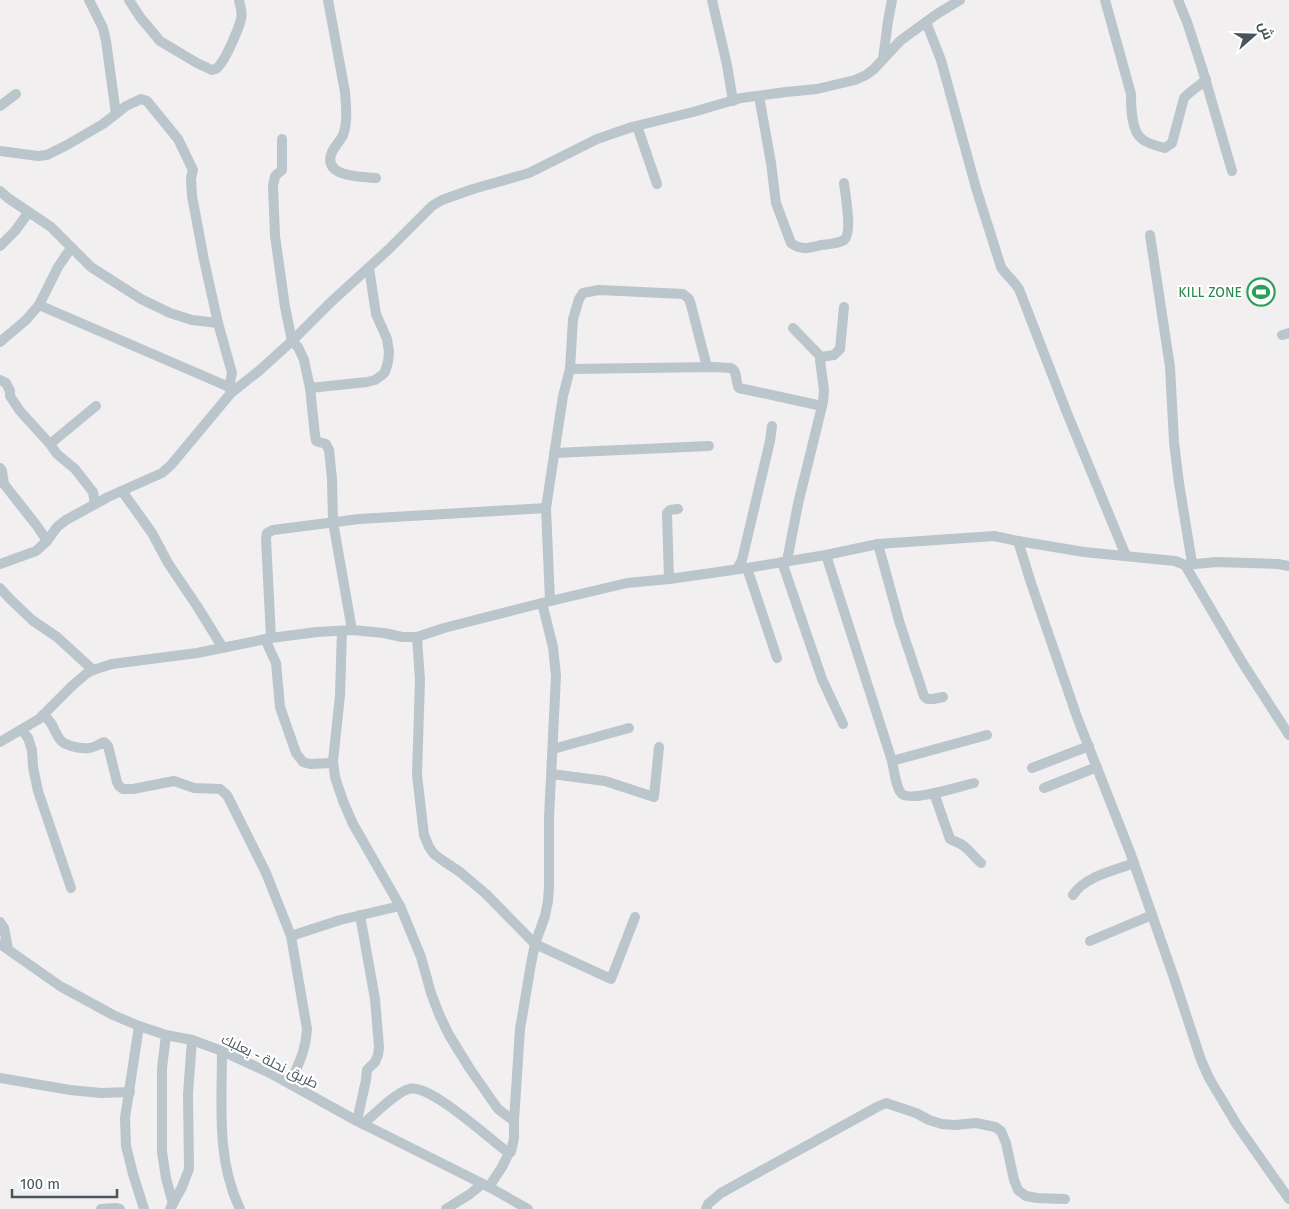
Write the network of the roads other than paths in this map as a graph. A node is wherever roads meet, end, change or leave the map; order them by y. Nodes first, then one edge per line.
1 (89, 0) edge
2 (129, 0) edge
3 (238, 0) edge
4 (328, 0) edge
5 (712, 0) edge
6 (892, 0) edge
7 (960, 0) edge
8 (1104, 0) edge
9 (1178, 0) edge
10 (926, 22) junction
11 (884, 59) junction
12 (1206, 79) junction
13 (16, 94) dead end
14 (759, 96) junction
15 (733, 100) junction
16 (0, 106) edge
17 (116, 114) junction
18 (638, 126) junction
19 (282, 140) dead end
20 (0, 151) edge
21 (1232, 171) dead end
22 (376, 178) dead end
23 (844, 183) dead end
24 (656, 184) dead end
25 (0, 191) edge
26 (28, 213) junction
27 (1150, 235) dead end
28 (0, 246) edge
29 (71, 248) junction
30 (369, 268) junction
31 (39, 305) junction
32 (844, 307) dead end
33 (218, 323) junction
34 (793, 328) dead end
35 (292, 341) junction
36 (0, 342) edge
37 (821, 357) junction
38 (707, 367) junction
39 (570, 369) junction
40 (0, 380) edge
41 (310, 388) junction
42 (230, 390) junction
43 (96, 406) dead end
44 (822, 406) junction
45 (772, 426) dead end
46 (50, 444) junction
47 (709, 446) dead end
48 (554, 452) junction
49 (0, 468) edge
50 (122, 491) junction
51 (95, 504) junction
52 (546, 508) junction
53 (678, 509) dead end
54 (333, 522) junction
55 (47, 541) junction
56 (1018, 541) junction
57 (878, 544) junction
58 (826, 555) junction
59 (1126, 556) junction
60 (785, 561) junction
61 (0, 564) edge
62 (1188, 564) junction
63 (1289, 566) edge
64 (742, 569) junction
65 (669, 580) junction
66 (0, 588) edge
67 (10, 599) junction
68 (546, 602) junction
69 (0, 603) edge
70 (347, 631) junction
71 (416, 637) junction
72 (268, 639) junction
73 (222, 648) junction
74 (777, 658) dead end
75 (93, 670) junction
76 (943, 697) dead end
77 (43, 715) junction
78 (843, 724) dead end
79 (630, 728) dead end
80 (22, 730) junction
81 (1289, 735) edge
82 (987, 736) dead end
83 (0, 742) edge
84 (1089, 746) junction
85 (659, 747) dead end
86 (553, 749) junction
87 (892, 761) junction
88 (333, 763) junction
89 (1097, 767) junction
90 (1032, 768) dead end
91 (552, 774) junction
92 (974, 783) dead end
93 (1044, 788) dead end
94 (934, 793) junction
95 (981, 863) dead end
96 (1134, 863) junction
97 (71, 888) dead end
98 (1073, 894) dead end
99 (400, 906) junction
100 (360, 915) junction
101 (1152, 916) junction
102 (636, 917) dead end
103 (0, 922) edge
104 (291, 936) junction
105 (1090, 941) dead end
106 (535, 944) junction
107 (4, 946) edge
108 (139, 1026) junction
109 (166, 1034) junction
110 (192, 1040) junction
111 (222, 1051) junction
112 (0, 1078) edge
113 (290, 1084) junction
114 (130, 1092) junction
115 (514, 1121) junction
116 (360, 1123) junction
117 (508, 1153) junction
118 (486, 1185) junction
119 (1065, 1199) dead end
120 (1289, 1199) edge
121 (172, 1206) edge
122 (101, 1209) edge
123 (120, 1209) edge
124 (144, 1209) edge
125 (240, 1209) edge
126 (446, 1209) edge
127 (528, 1209) edge
128 (706, 1209) edge

1 - 17 street
2 - 3 street
4 - 22 street
5 - 15 street
6 - 11 street
7 - 10 street
8 - 12 street
9 - 12 street
10 - 11 street
10 - 59 street
11 - 14 street
12 - 21 street
13 - 16 street
14 - 15 street
14 - 23 street
15 - 18 street
17 - 20 street
17 - 33 street
18 - 24 street
18 - 30 street
19 - 35 street
25 - 26 street
26 - 28 street
26 - 29 street
27 - 62 street
29 - 31 street
29 - 33 street
30 - 35 street
30 - 41 street
31 - 36 street
31 - 42 street
32 - 37 street
33 - 42 street
34 - 37 street
35 - 41 street
35 - 42 street
37 - 44 street
38 - 39 street
38 - 39 street
38 - 44 street
39 - 48 street
40 - 46 street
41 - 54 street
42 - 50 street
43 - 46 street
44 - 60 street
45 - 64 street
46 - 51 street
47 - 48 street
48 - 52 street
49 - 55 street
50 - 51 street
50 - 73 street
51 - 55 street
52 - 54 street
52 - 68 street
53 - 65 street
54 - 70 street
54 - 72 street
55 - 61 street
56 - 57 street
56 - 59 street
56 - 84 street
57 - 58 street
57 - 76 street
58 - 60 street
58 - 87 street
59 - 62 street
60 - 64 street
60 - 78 street
62 - 63 street
62 - 81 street
64 - 65 street
64 - 74 street
65 - 68 street
66 - 67 street
67 - 69 street
67 - 75 street
68 - 71 street
68 - 86 street
70 - 71 street
70 - 72 street
70 - 88 street
71 - 106 street
72 - 73 street
72 - 88 street
73 - 75 street
75 - 77 street
77 - 80 street
77 - 104 street
79 - 86 street
80 - 83 street
80 - 97 street
82 - 87 street
84 - 89 street
84 - 90 street
85 - 91 street
86 - 91 street
87 - 94 street
88 - 99 street
89 - 93 street
89 - 96 street
91 - 106 street
92 - 94 street
94 - 95 street
96 - 98 street
96 - 101 street
99 - 100 street
99 - 115 street
100 - 104 street
100 - 116 street
101 - 105 street
101 - 120 street
102 - 106 street
103 - 107 street
104 - 113 street
106 - 115 street
107 - 108 street, طريق نحلة - بعلبك
108 - 109 street, طريق نحلة - بعلبك
108 - 114 street
109 - 110 street, طريق نحلة - بعلبك
109 - 121 street
110 - 111 street, طريق نحلة - بعلبك
110 - 121 street
111 - 113 street, طريق نحلة - بعلبك
111 - 125 street
112 - 114 street
113 - 116 street, طريق نحلة - بعلبك
114 - 124 street
115 - 117 street
116 - 117 street
116 - 118 street, طريق نحلة - بعلبك
117 - 118 street
118 - 126 street
118 - 127 street, طريق نحلة - بعلبك
119 - 128 street
122 - 123 street

